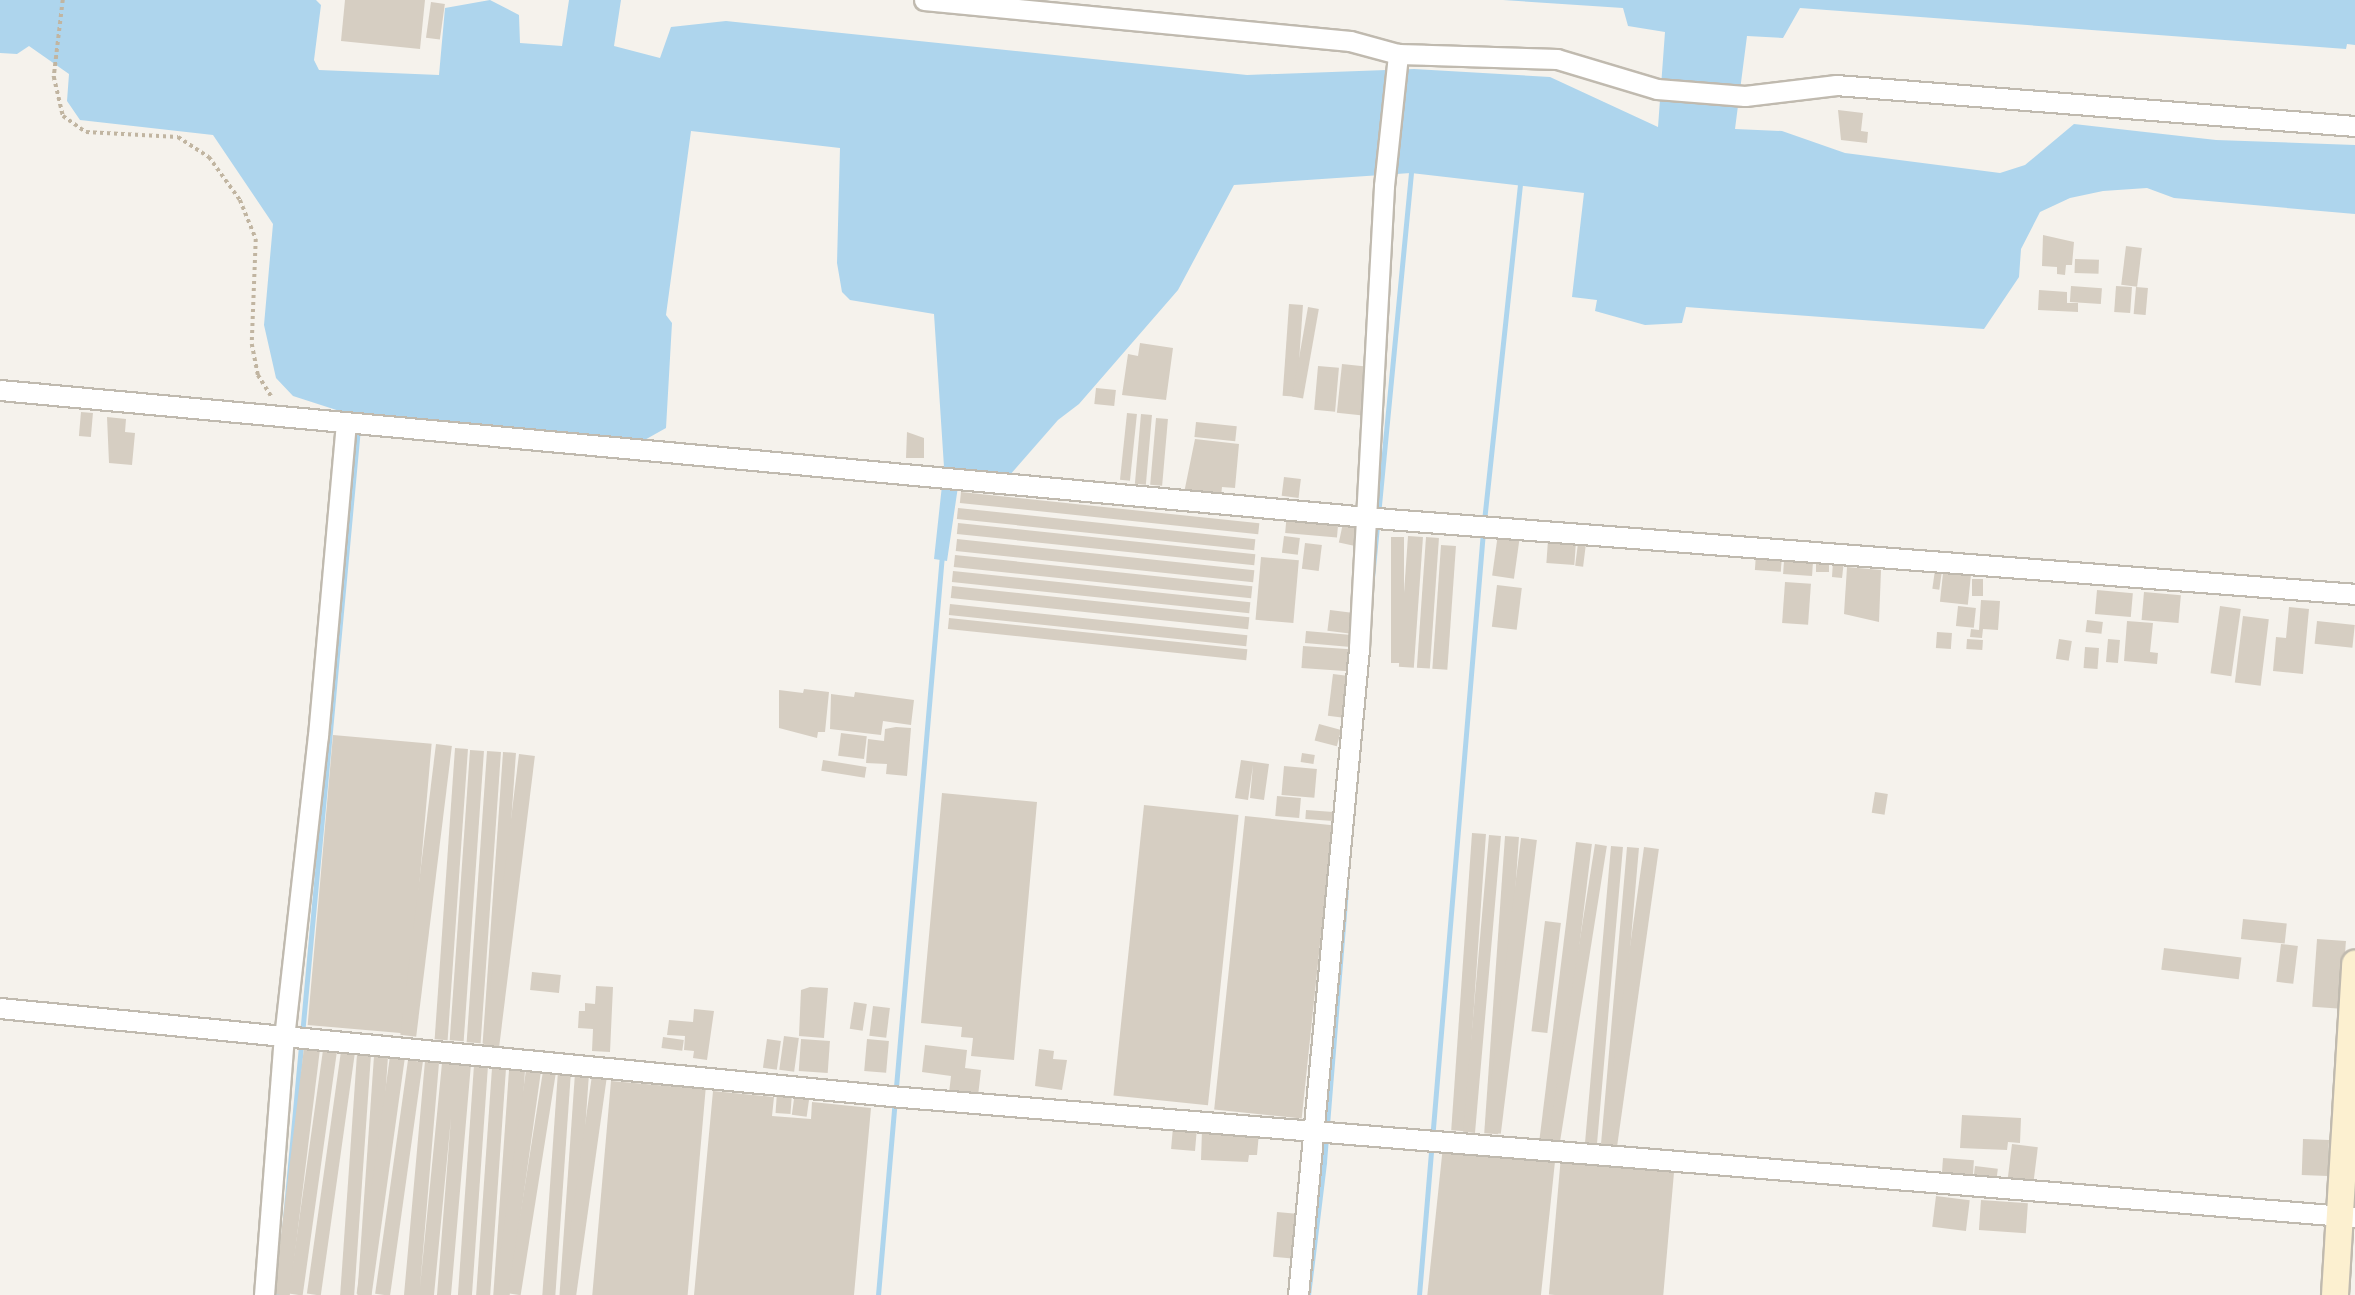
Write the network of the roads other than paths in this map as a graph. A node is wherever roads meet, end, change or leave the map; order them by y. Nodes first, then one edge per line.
1 (924, 0) edge
2 (1398, 54) junction
3 (2355, 126) edge
4 (0, 390) edge
5 (356, 425) junction
6 (1379, 518) junction
7 (2355, 594) edge
8 (2355, 964) edge
9 (0, 1009) edge
10 (295, 1037) junction
11 (1322, 1133) junction
12 (2348, 1216) edge
13 (264, 1295) edge
14 (1298, 1295) edge
15 (2334, 1295) edge

1 - 2 street
2 - 3 street
2 - 6 street
4 - 5 street
5 - 6 street
5 - 10 street
6 - 7 street
6 - 11 street
8 - 12 main road
9 - 10 street
10 - 11 street
10 - 13 street
11 - 12 street
11 - 14 street
12 - 15 main road

